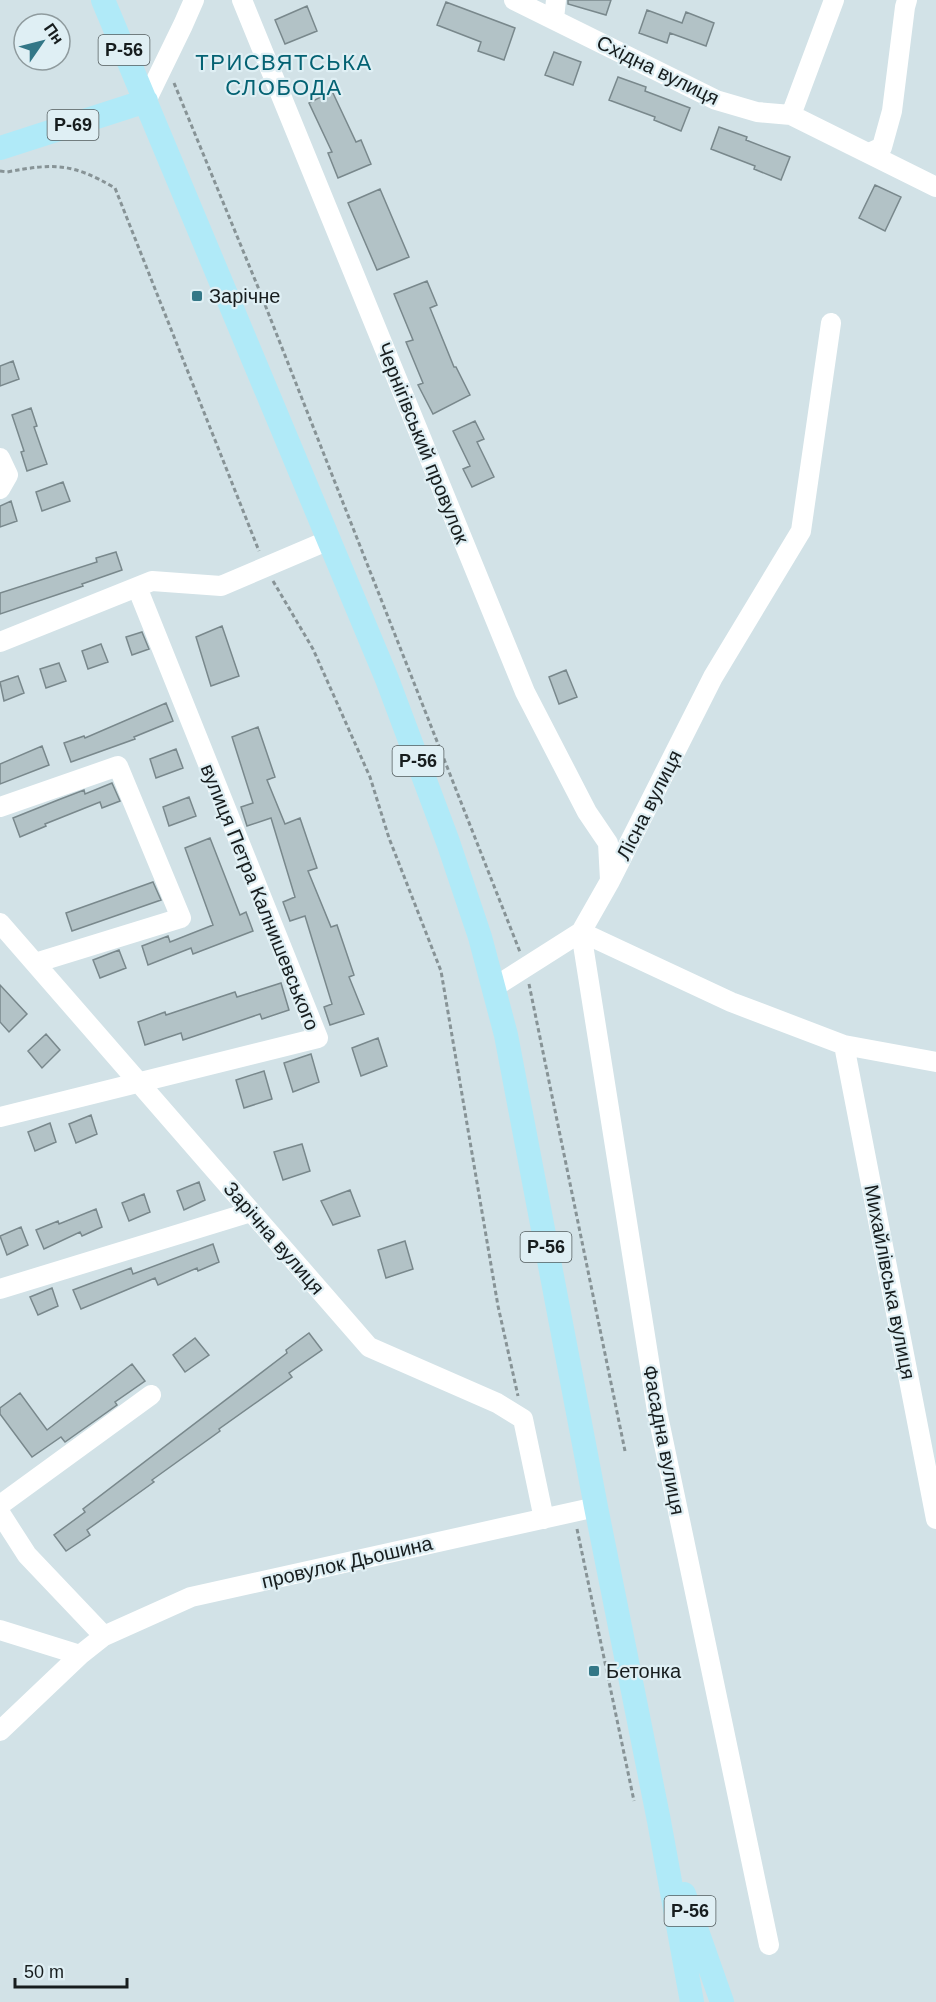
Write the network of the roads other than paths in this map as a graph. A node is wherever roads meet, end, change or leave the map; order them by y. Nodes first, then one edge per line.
1 (103, 0) edge
2 (194, 0) edge
3 (242, 0) edge
4 (514, 0) edge
5 (834, 0) edge
6 (907, 0) edge
7 (555, 10) edge
8 (146, 101) junction
9 (791, 114) junction
10 (0, 148) edge
11 (870, 153) junction
12 (936, 187) edge
13 (831, 324) dead end
14 (0, 459) edge
15 (0, 489) edge
16 (329, 540) junction
17 (136, 588) junction
18 (0, 642) edge
19 (0, 807) edge
20 (610, 881) junction
21 (0, 923) edge
22 (581, 932) junction
23 (35, 963) junction
24 (493, 988) junction
25 (844, 1045) junction
26 (936, 1062) edge
27 (137, 1081) junction
28 (0, 1117) edge
29 (251, 1212) junction
30 (0, 1289) edge
31 (151, 1395) dead end
32 (0, 1505) edge
33 (585, 1510) junction
34 (0, 1513) edge
35 (544, 1519) junction
36 (936, 1519) edge
37 (0, 1630) edge
38 (104, 1636) junction
39 (80, 1655) junction
40 (0, 1731) edge
41 (659, 1821) junction
42 (769, 1945) dead end
43 (692, 2002) edge
44 (722, 2002) edge

1 - 8 main road, Р-56
2 - 8 street
3 - 20 street, Чернігівський провулок
4 - 7 street, Східна вулиця
5 - 9 street
6 - 11 street
7 - 9 street, Східна вулиця
8 - 10 main road, Р-69
8 - 16 main road, Р-56
9 - 11 street, Східна вулиця
11 - 12 street, Східна вулиця
13 - 20 street, Лісна вулиця
14 - 15 street
16 - 17 street
16 - 24 main road, Р-56
17 - 18 street
17 - 27 street, вулиця Петра Калнишевського
19 - 23 street
20 - 22 street, Лісна вулиця
21 - 23 street, Зарічна вулиця
22 - 24 street
22 - 25 street
22 - 42 street, Фасадна вулиця
23 - 27 street, Зарічна вулиця
24 - 33 main road, Р-56
25 - 26 street
25 - 36 street, Михайлівська вулиця
27 - 28 street, вулиця Петра Калнишевського
27 - 29 street, Зарічна вулиця
29 - 30 street
29 - 35 street, Зарічна вулиця
31 - 32 street
33 - 35 street, провулок Дьошина
33 - 41 main road, Р-56
34 - 38 street
35 - 38 street, провулок Дьошина
37 - 39 street
38 - 39 street, провулок Дьошина
39 - 40 street, провулок Дьошина
41 - 43 main road, Р-56
41 - 44 main road, Р-56

